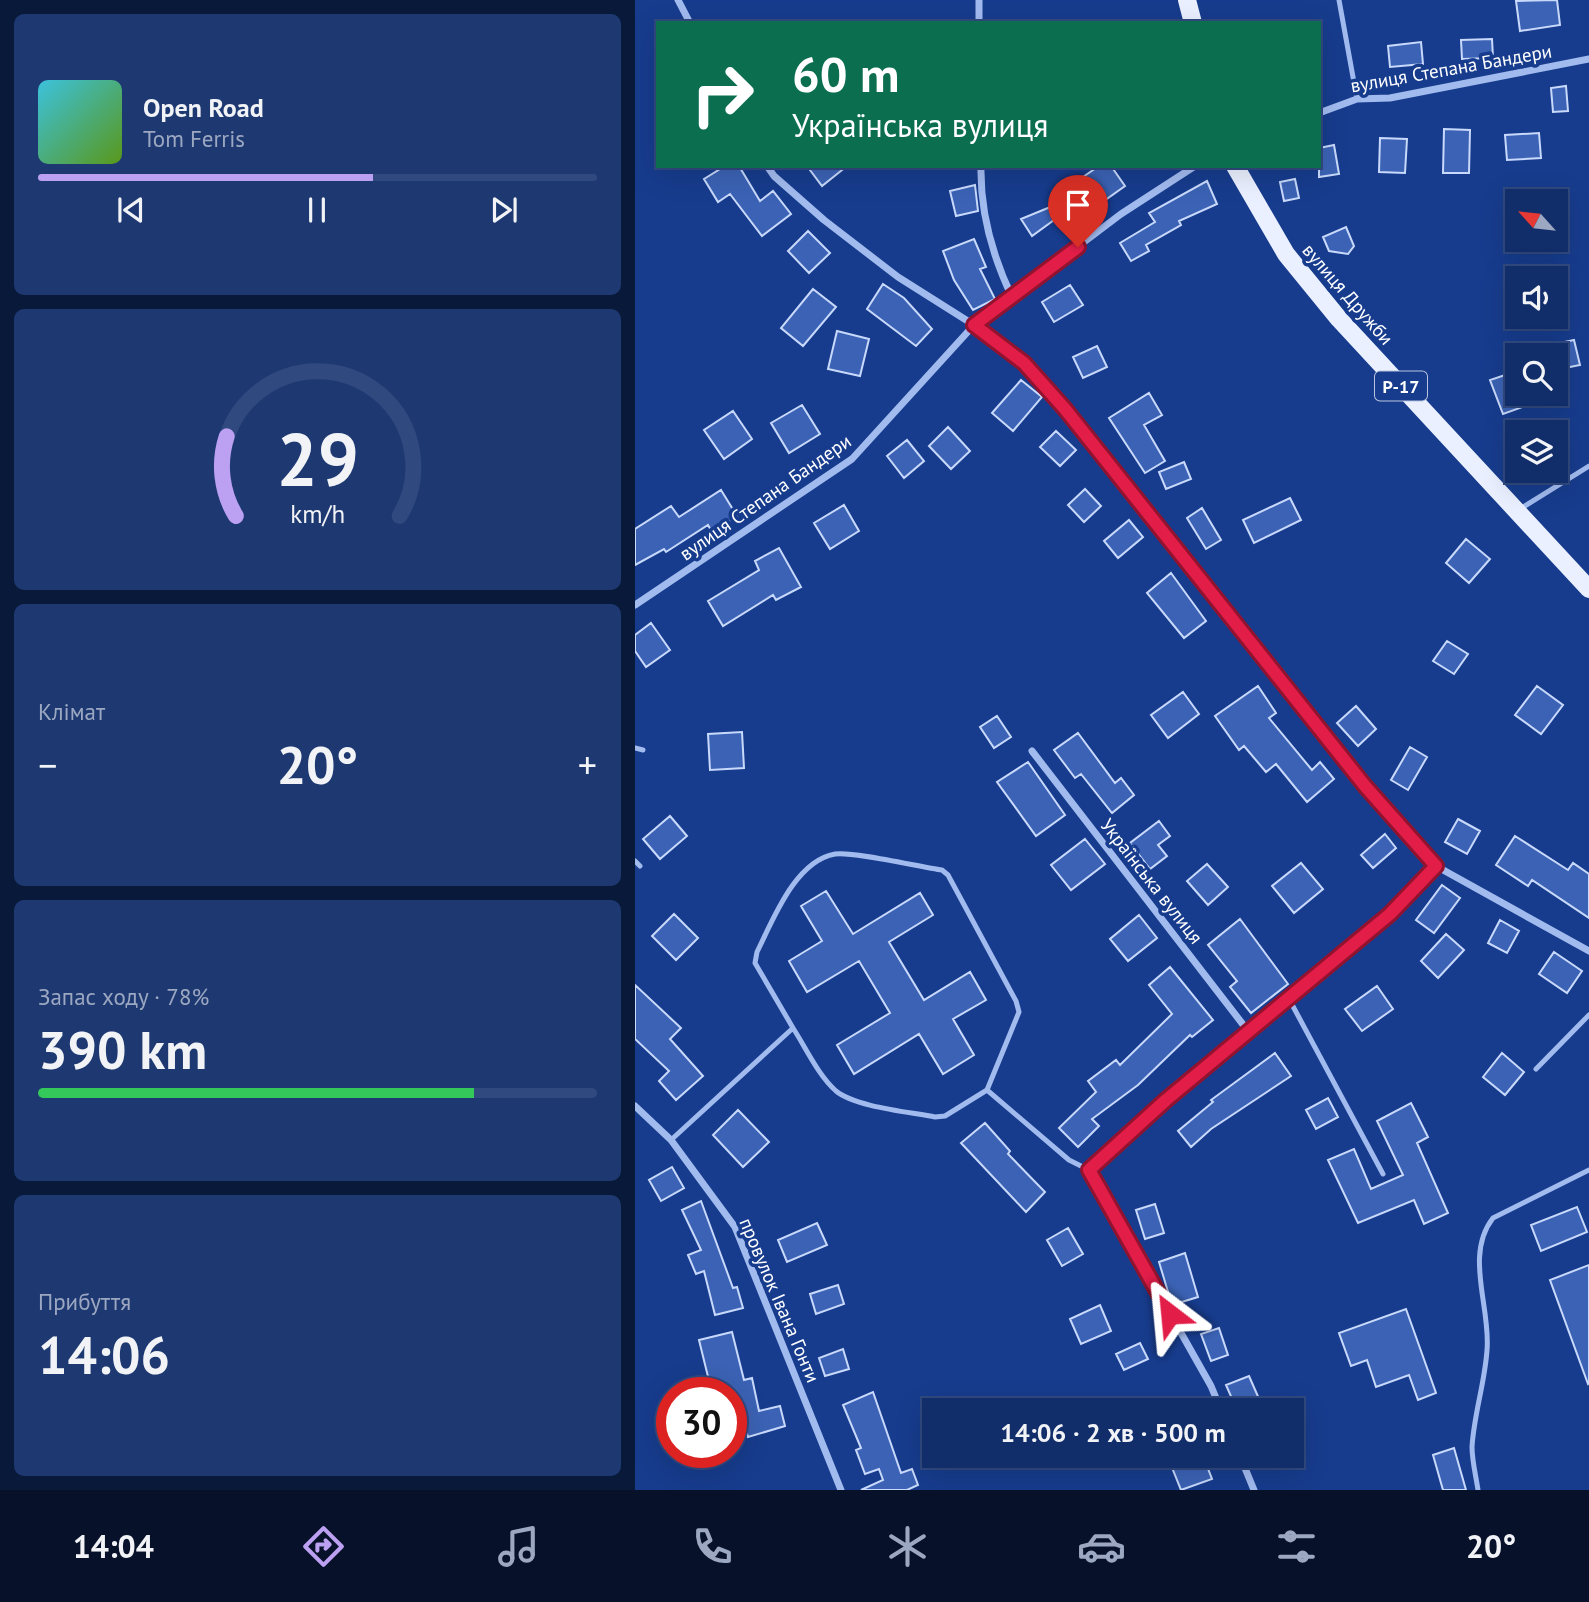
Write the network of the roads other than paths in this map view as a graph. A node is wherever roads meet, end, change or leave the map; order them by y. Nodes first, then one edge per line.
1 (678, 0) edge
2 (979, 0) edge
3 (1187, 0) edge
4 (1339, 0) edge
5 (689, 21) edge
6 (979, 21) edge
7 (1192, 21) edge
8 (1589, 59) edge
9 (1358, 99) junction
10 (1321, 112) edge
11 (768, 168) edge
12 (981, 168) edge
13 (1192, 168) edge
14 (1236, 168) edge
15 (1012, 296) junction
16 (974, 325) junction
17 (1589, 466) edge
18 (1517, 511) junction
19 (1589, 589) edge
20 (635, 605) edge
21 (635, 748) edge
22 (643, 750) dead end
23 (1032, 751) dead end
24 (1436, 866) junction
25 (1589, 951) edge
26 (1288, 997) junction
27 (1589, 1015) edge
28 (793, 1028) junction
29 (1248, 1031) junction
30 (1536, 1069) dead end
31 (987, 1090) junction
32 (635, 1106) edge
33 (671, 1140) junction
34 (1089, 1170) junction
35 (1589, 1170) edge
36 (1383, 1174) dead end
37 (1216, 1398) edge
38 (1245, 1468) edge
39 (841, 1490) edge
40 (1254, 1490) edge
41 (1478, 1490) edge

1 - 5 street
2 - 6 street
3 - 7 main road
4 - 9 lane
8 - 9 street, вулиця Степана Бандери
9 - 10 street, вулиця Степана Бандери
11 - 16 street
12 - 15 street
13 - 15 street, вулиця Степана Бандери
14 - 18 main road, вулиця Дружби / Р-17
15 - 16 street, вулиця Степана Бандери
16 - 20 street, вулиця Степана Бандери
16 - 24 street
17 - 18 lane
18 - 19 main road, вулиця Дружби / Р-17
21 - 22 lane
23 - 29 street, Українська вулиця
24 - 25 street
24 - 26 street
26 - 29 street
26 - 36 lane
27 - 30 lane
28 - 31 lane
28 - 31 lane
28 - 33 lane
29 - 34 street
31 - 34 lane
32 - 33 street, провулок Івана Гонти
33 - 39 street, провулок Івана Гонти
34 - 37 street
35 - 41 lane
38 - 40 street

